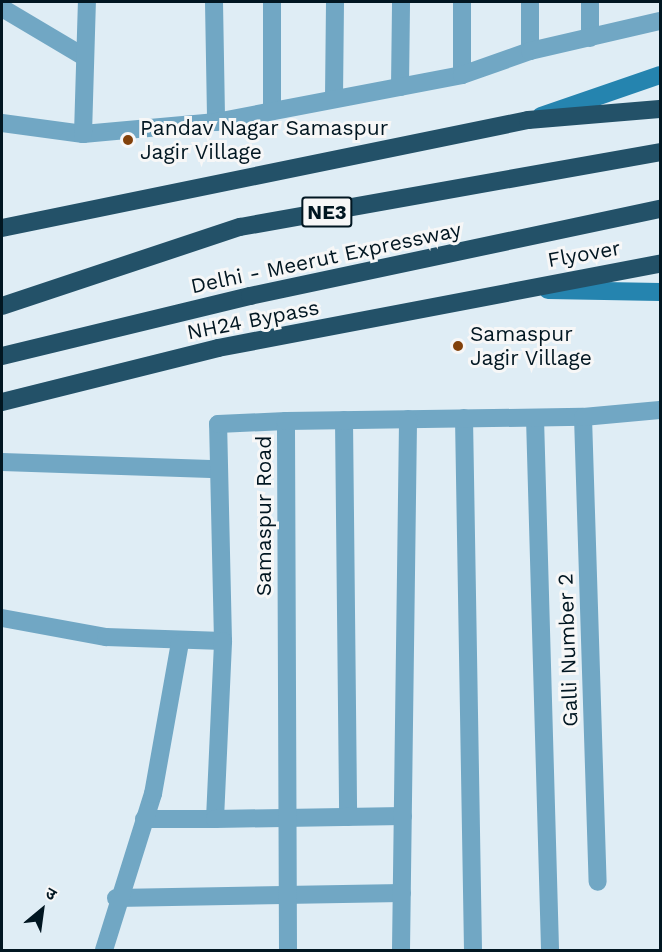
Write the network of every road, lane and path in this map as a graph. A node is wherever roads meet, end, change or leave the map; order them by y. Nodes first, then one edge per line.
1 (87, 2) edge
2 (214, 2) edge
3 (272, 2) edge
4 (335, 2) edge
5 (401, 2) edge
6 (462, 2) edge
7 (530, 2) edge
8 (590, 2) edge
9 (2, 8) edge
10 (660, 21) edge
11 (590, 38) junction
12 (530, 51) junction
13 (83, 56) junction
14 (462, 75) junction
15 (660, 75) edge
16 (400, 87) junction
17 (334, 98) junction
18 (660, 109) edge
19 (272, 111) junction
20 (528, 120) junction
21 (216, 122) junction
22 (2, 123) edge
23 (83, 134) junction
24 (660, 152) edge
25 (660, 209) edge
26 (2, 228) edge
27 (652, 266) edge
28 (514, 289) junction
29 (660, 291) edge
30 (2, 306) edge
31 (2, 356) edge
32 (2, 402) edge
33 (660, 410) edge
34 (583, 417) junction
35 (464, 418) junction
36 (535, 418) junction
37 (408, 419) junction
38 (344, 420) junction
39 (286, 421) junction
40 (2, 462) edge
41 (218, 469) junction
42 (2, 618) edge
43 (223, 642) junction
44 (180, 643) junction
45 (403, 816) junction
46 (348, 817) junction
47 (288, 818) junction
48 (144, 819) junction
49 (215, 819) junction
50 (598, 882) dead end
51 (402, 893) junction
52 (288, 894) junction
53 (116, 898) junction
54 (104, 951) edge
55 (288, 951) edge
56 (401, 951) edge
57 (473, 951) edge
58 (550, 951) edge

1 - 13 street
2 - 21 street
3 - 19 street
4 - 17 street
5 - 16 street
6 - 14 street
7 - 12 street
8 - 11 street
9 - 13 street
10 - 11 street
11 - 12 street
12 - 14 street
13 - 23 street
14 - 16 street
15 - 20 street
16 - 17 street
17 - 19 street
18 - 20 highway
19 - 21 street
20 - 26 highway
21 - 23 street
22 - 23 street
24 - 30 highway, Delhi - Meerut Expressway / NE3
25 - 31 highway, Delhi - Meerut Expressway
27 - 28 highway, Flyover
28 - 29 street
28 - 32 highway, NH24 Bypass
33 - 34 street, Samaspur Road
34 - 36 street, Samaspur Road
34 - 50 street, Galli Number 2
35 - 36 street, Samaspur Road
35 - 37 street, Samaspur Road
35 - 57 street
36 - 58 street
37 - 38 street, Samaspur Road
37 - 45 street
38 - 39 street, Samaspur Road
38 - 46 street
39 - 41 street
39 - 47 street, Samaspur Road
40 - 41 street
41 - 43 street
42 - 44 street
43 - 44 street
43 - 49 street
44 - 48 street
45 - 46 street
45 - 51 street
46 - 47 street
47 - 49 street
47 - 52 street, Samaspur Road
48 - 49 street
48 - 53 street
51 - 52 street
51 - 56 street
52 - 53 street
52 - 55 street, Samaspur Road
53 - 54 street

